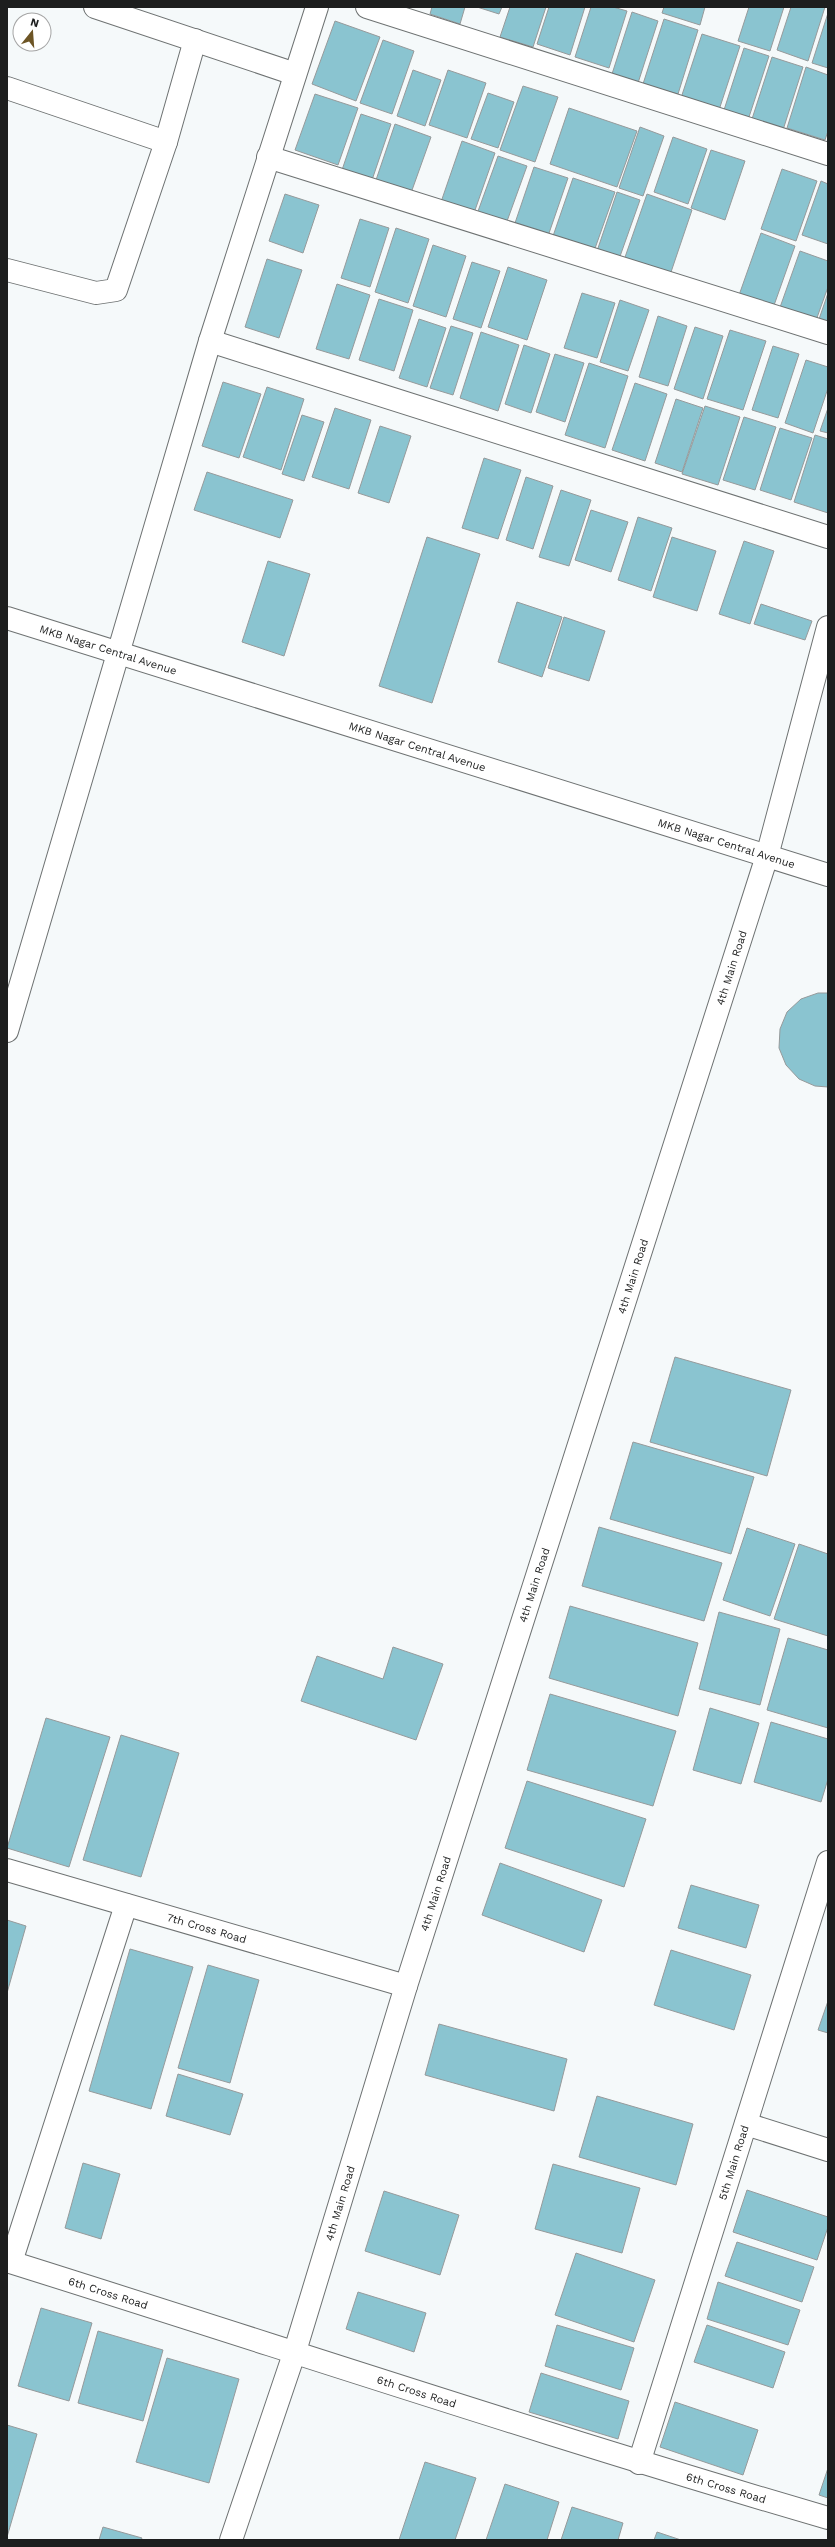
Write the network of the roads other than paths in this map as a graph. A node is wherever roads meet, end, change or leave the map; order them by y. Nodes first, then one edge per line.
1 (95, 7) edge
2 (317, 7) edge
3 (367, 7) edge
4 (195, 40) junction
5 (295, 74) junction
6 (7, 88) edge
7 (166, 142) junction
8 (828, 154) edge
9 (268, 157) junction
10 (7, 270) edge
11 (828, 332) edge
12 (210, 341) junction
13 (828, 537) edge
14 (7, 618) edge
15 (828, 627) edge
16 (120, 651) junction
17 (767, 856) junction
18 (828, 875) edge
19 (8, 1025) edge
20 (828, 1862) edge
21 (7, 1870) edge
22 (823, 1893) edge
23 (126, 1905) junction
24 (406, 1986) junction
25 (746, 2124) junction
26 (828, 2150) edge
27 (9, 2262) edge
28 (295, 2351) junction
29 (639, 2463) junction
30 (828, 2518) edge
31 (231, 2540) edge

1 - 4 street
2 - 5 street
3 - 8 street
4 - 5 street
4 - 7 street
5 - 9 street
6 - 7 street
7 - 10 street
9 - 11 street
9 - 12 street
12 - 13 street
12 - 16 street
14 - 16 street, MKB Nagar Central Avenue
15 - 17 street, 4th Main Road
16 - 17 street, MKB Nagar Central Avenue
16 - 19 street
17 - 18 street, MKB Nagar Central Avenue
17 - 24 street, 4th Main Road
20 - 22 street, 5th Main Road
21 - 23 street, 7th Cross Road
22 - 25 street, 5th Main Road
23 - 24 street, 7th Cross Road
23 - 27 street
24 - 28 street, 4th Main Road
25 - 26 street
25 - 29 street, 5th Main Road
27 - 28 street, 6th Cross Road
28 - 29 street, 6th Cross Road
28 - 31 street, 4th Main Road
29 - 30 street, 6th Cross Road

